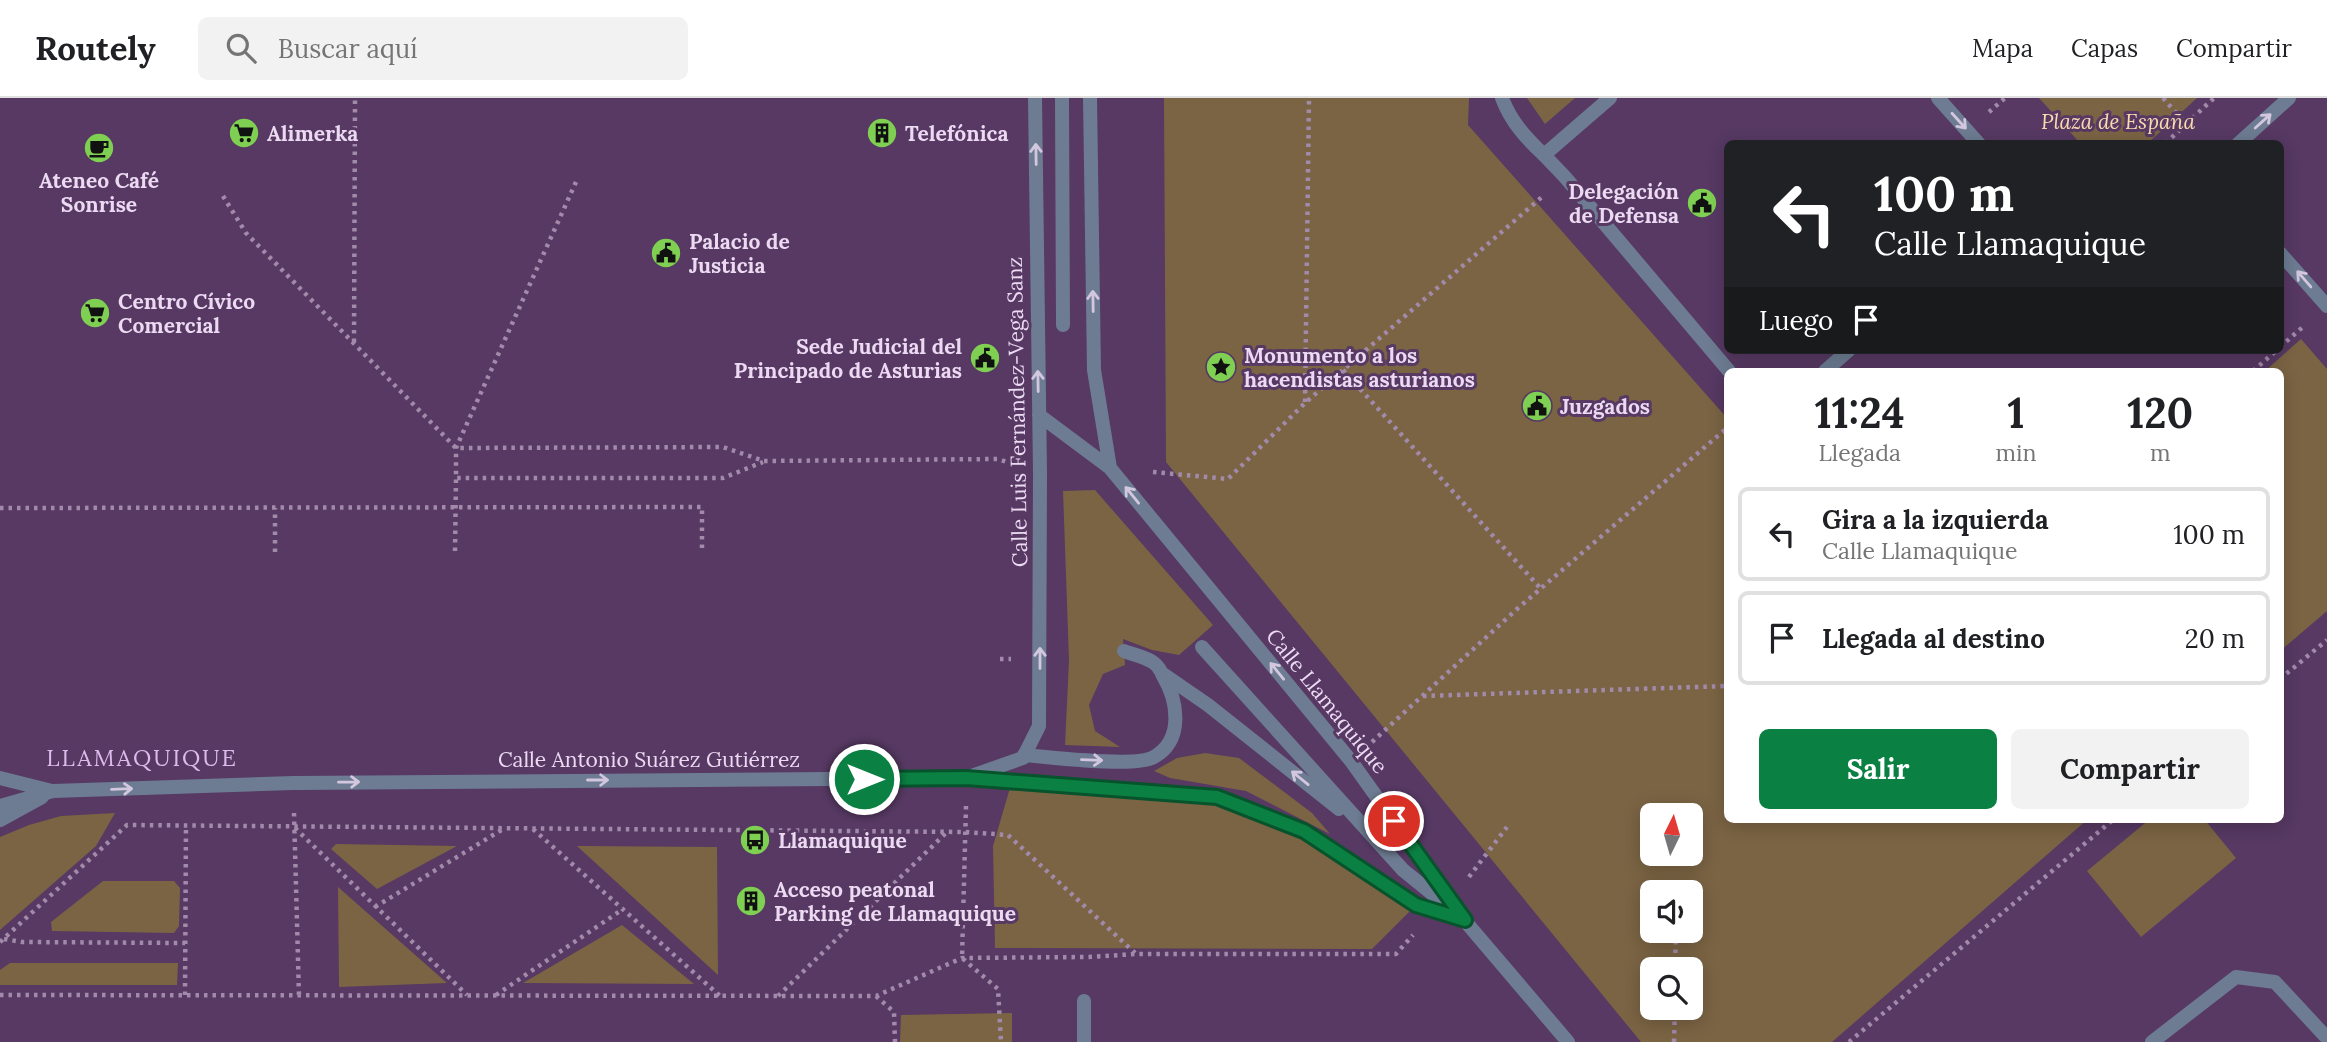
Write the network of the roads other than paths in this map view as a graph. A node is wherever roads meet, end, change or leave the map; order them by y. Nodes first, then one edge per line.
1 (1035, 98) edge
2 (1062, 98) edge
3 (1090, 98) edge
4 (1502, 98) edge
5 (1610, 98) edge
6 (1938, 98) edge
7 (2288, 98) edge
8 (1975, 140) edge
9 (2242, 140) edge
10 (1544, 155) junction
11 (2284, 258) edge
12 (2327, 306) edge
13 (1063, 326) dead end
14 (1844, 354) edge
15 (1726, 368) edge
16 (1828, 368) edge
17 (1039, 415) junction
18 (1110, 468) junction
19 (1202, 647) dead end
20 (1124, 651) dead end
21 (1162, 674) junction
22 (1024, 755) junction
23 (0, 778) edge
24 (966, 778) junction
25 (53, 791) junction
26 (0, 806) edge
27 (0, 820) edge
28 (1373, 836) junction
29 (1465, 920) junction
30 (1084, 1001) dead end
31 (2327, 1038) edge
32 (1084, 1042) edge
33 (1568, 1042) edge
34 (2152, 1042) edge

17 -> 1 street, Calle Luis Fernández-Vega Sanz
2 - 13 street
18 -> 3 street
4 - 10 street
5 - 10 street
6 -> 8 street
9 -> 7 street
10 - 15 street
12 -> 11 street
14 - 16 street
17 - 18 street, Calle Llamaquique
22 -> 17 street, Calle Luis Fernández-Vega Sanz
29 -> 18 street, Calle Llamaquique
19 - 28 street
20 - 21 street
22 -> 21 street
28 -> 21 street
22 - 24 street
23 - 25 street, Calle Antonio Suárez Gutiérrez
25 -> 24 street, Calle Antonio Suárez Gutiérrez
24 - 29 street, Calle Antonio Suárez Gutiérrez
25 - 26 street, Calle Antonio Suárez Gutiérrez
25 - 27 street
28 - 29 street
29 - 33 street, Calle Llamaquique
30 - 32 street
31 - 34 street

